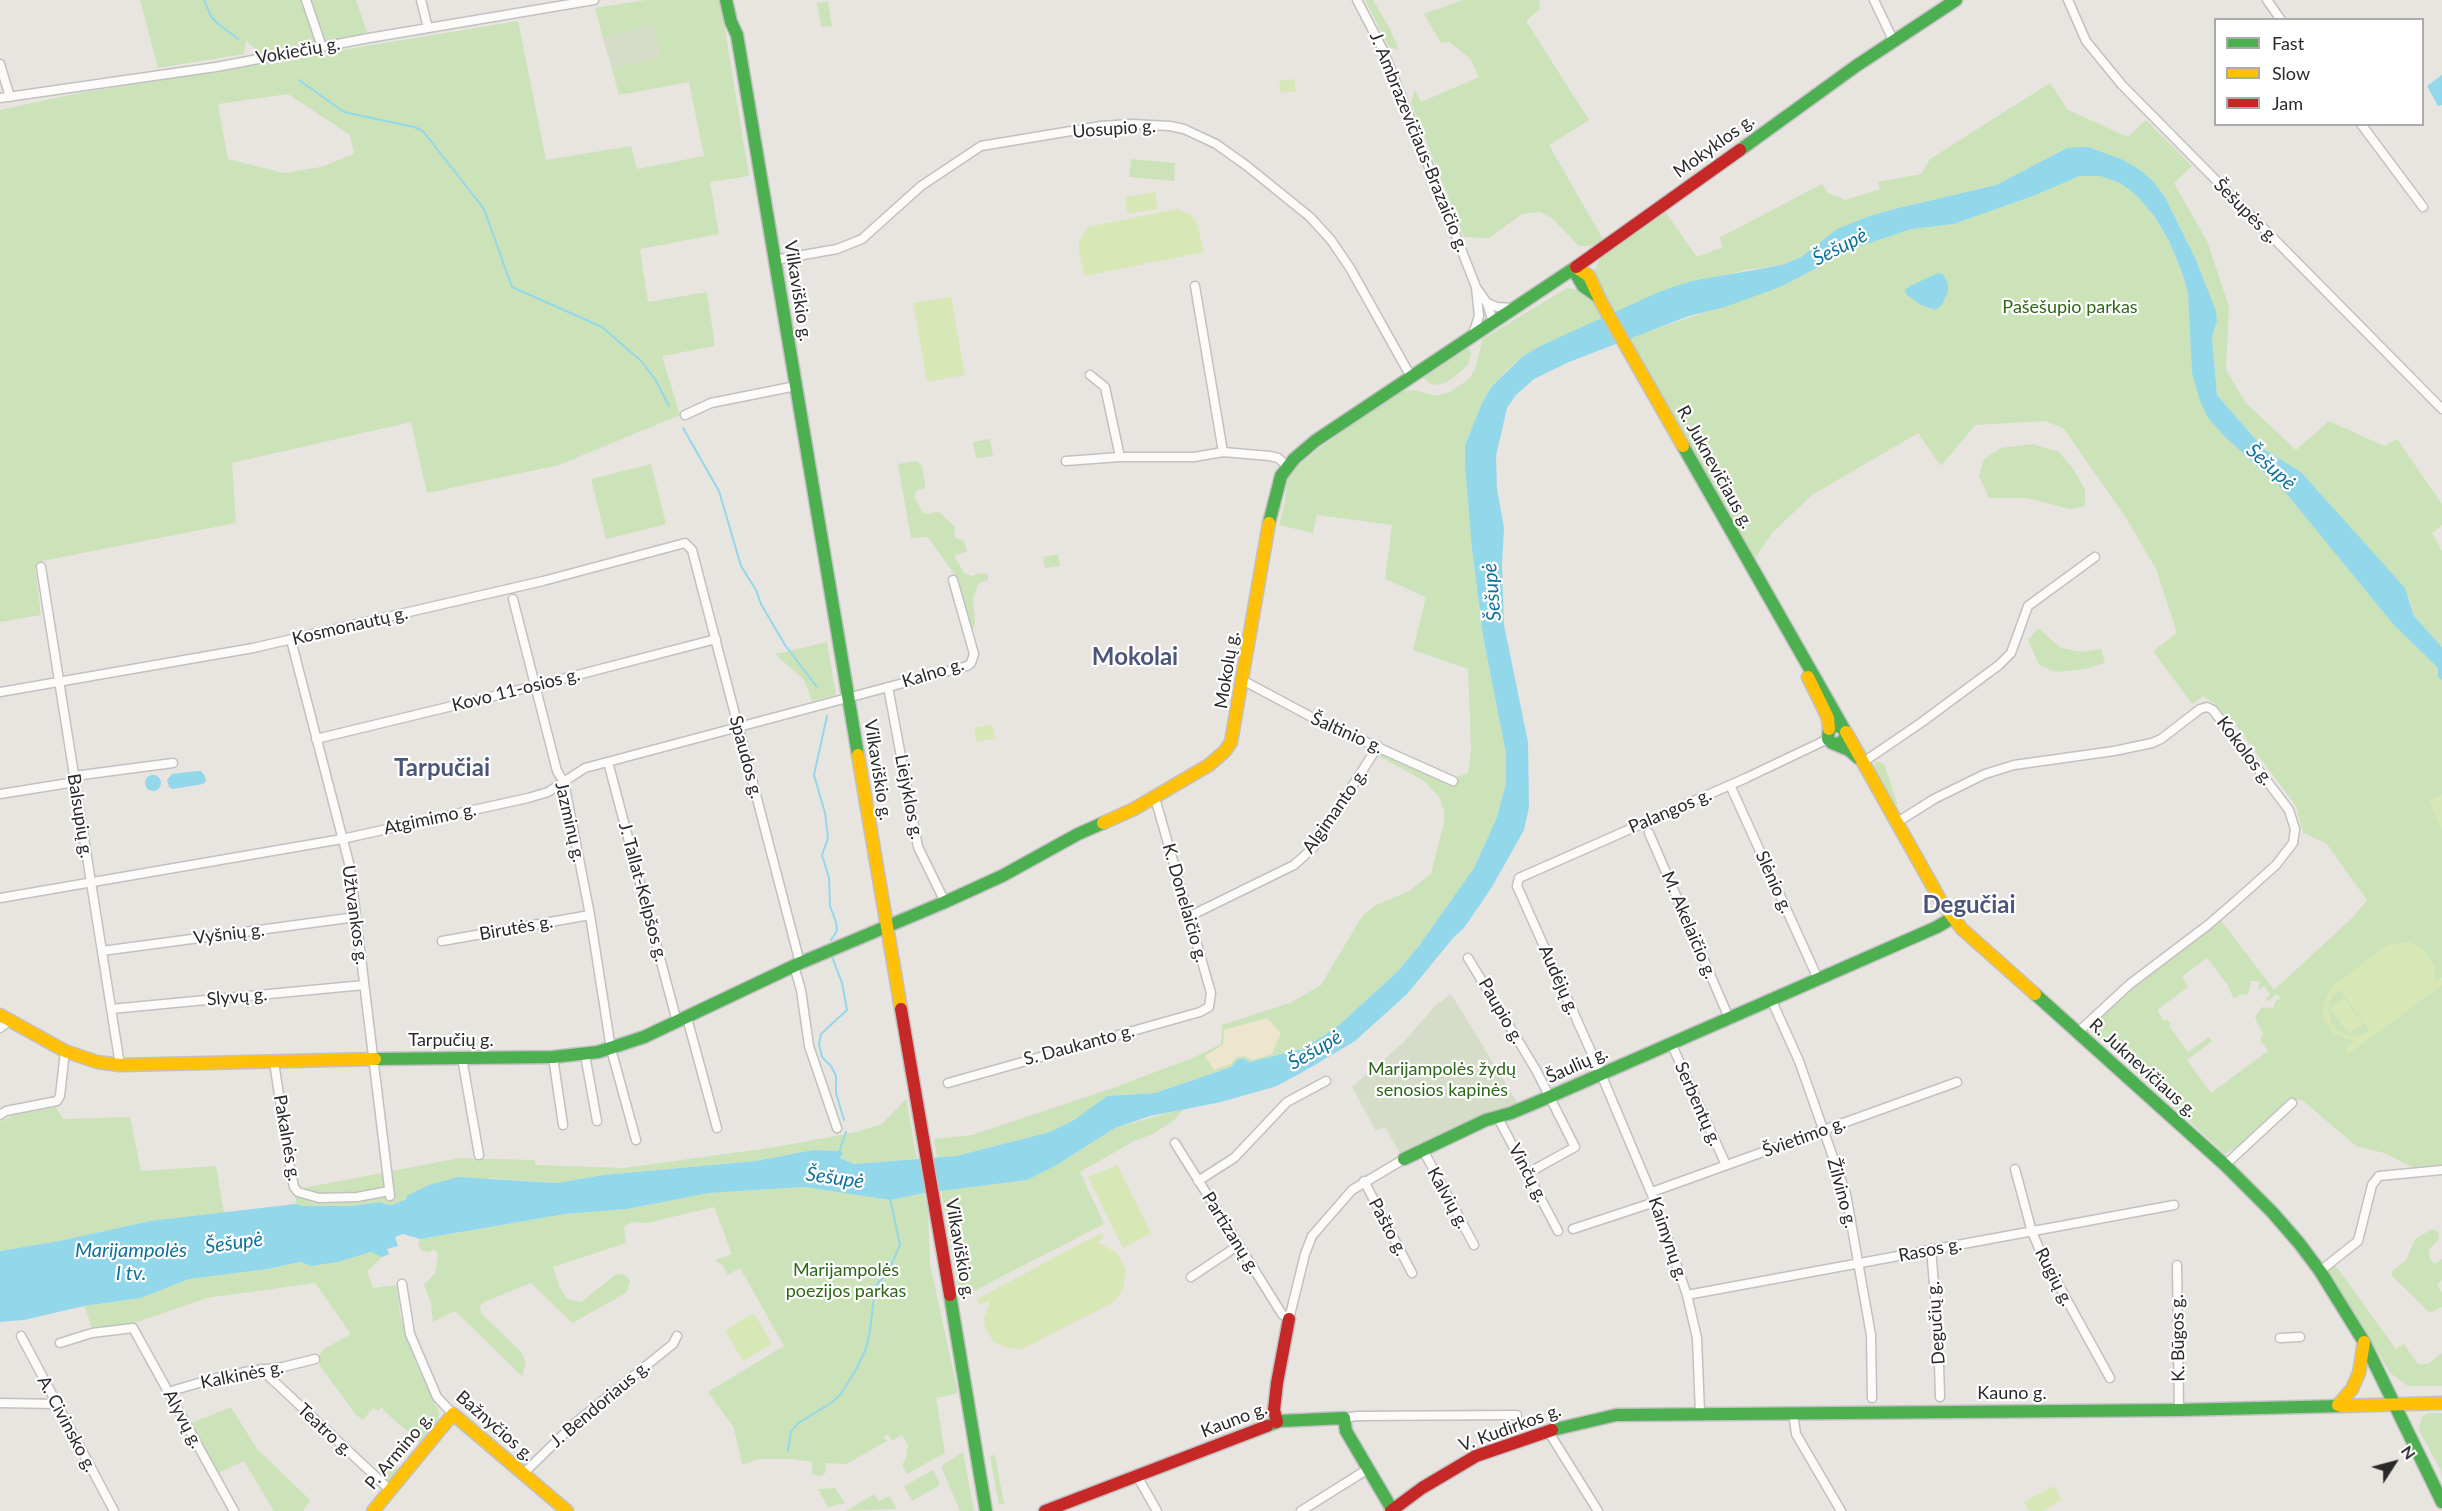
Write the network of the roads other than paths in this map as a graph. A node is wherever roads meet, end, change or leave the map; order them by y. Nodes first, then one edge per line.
1 (306, 0) edge
2 (421, 0) edge
3 (594, 0) edge
4 (726, 0) edge
5 (736, 0) edge
6 (1357, 0) edge
7 (1874, 0) edge
8 (1956, 0) edge
9 (2068, 0) edge
10 (2267, 0) edge
11 (2280, 18) edge
12 (428, 28) junction
13 (737, 35) junction
14 (1893, 40) junction
15 (322, 47) junction
16 (0, 64) edge
17 (10, 97) junction
18 (0, 98) edge
19 (2362, 126) edge
20 (2423, 207) dead end
21 (1594, 255) junction
22 (775, 260) junction
23 (1576, 267) junction
24 (1586, 281) junction
25 (1548, 285) junction
26 (1195, 286) dead end
27 (1483, 306) junction
28 (1514, 308) junction
29 (1493, 322) junction
30 (1472, 336) junction
31 (1090, 375) dead end
32 (1410, 375) junction
33 (796, 386) junction
34 (2442, 409) edge
35 (685, 416) dead end
36 (1223, 452) junction
37 (1120, 457) junction
38 (1066, 461) dead end
39 (1287, 466) junction
40 (692, 550) joint
41 (2095, 557) dead end
42 (41, 567) dead end
43 (953, 580) dead end
44 (513, 599) dead end
45 (716, 639) junction
46 (291, 640) junction
47 (1801, 656) junction
48 (1244, 681) junction
49 (59, 682) junction
50 (535, 686) junction
51 (888, 687) junction
52 (0, 692) edge
53 (848, 698) junction
54 (738, 727) junction
55 (1845, 730) junction
56 (1831, 738) junction
57 (316, 739) junction
58 (1378, 746) junction
59 (608, 762) junction
60 (1861, 762) junction
61 (173, 763) dead end
62 (74, 779) junction
63 (1453, 781) dead end
64 (564, 782) junction
65 (1730, 785) junction
66 (0, 794) edge
67 (1155, 798) junction
68 (1896, 823) junction
69 (1648, 833) dead end
70 (342, 838) junction
71 (91, 882) junction
72 (1514, 888) joint
73 (0, 898) edge
74 (945, 902) junction
75 (590, 915) junction
76 (356, 917) junction
77 (1188, 917) junction
78 (1952, 918) junction
79 (886, 927) junction
80 (442, 941) dead end
81 (102, 951) junction
82 (1468, 958) dead end
83 (797, 964) junction
84 (1818, 979) junction
85 (364, 985) junction
86 (1772, 999) junction
87 (1209, 1007) joint
88 (111, 1009) junction
89 (1729, 1018) junction
90 (682, 1020) junction
91 (3, 1021) edge
92 (2077, 1033) junction
93 (1671, 1043) junction
94 (611, 1049) junction
95 (65, 1052) junction
96 (585, 1055) junction
97 (462, 1058) junction
98 (553, 1058) junction
99 (373, 1059) junction
100 (274, 1062) junction
101 (120, 1065) junction
102 (1601, 1074) junction
103 (1326, 1081) dead end
104 (1957, 1082) dead end
105 (948, 1083) dead end
106 (1549, 1097) junction
107 (2292, 1103) dead end
108 (0, 1115) edge
109 (1497, 1116) junction
110 (597, 1121) dead end
111 (563, 1125) dead end
112 (717, 1128) dead end
113 (837, 1128) dead end
114 (1823, 1130) junction
115 (636, 1140) dead end
116 (1175, 1143) dead end
117 (1423, 1150) junction
118 (479, 1155) dead end
119 (1404, 1159) joint
120 (1726, 1165) junction
121 (2225, 1165) junction
122 (2015, 1169) dead end
123 (2442, 1170) edge
124 (1528, 1173) junction
125 (1198, 1181) junction
126 (1364, 1181) junction
127 (1652, 1192) junction
128 (390, 1193) joint
129 (1655, 1203) junction
130 (2174, 1205) dead end
131 (1573, 1229) dead end
132 (1558, 1231) dead end
133 (2032, 1232) junction
134 (1239, 1245) junction
135 (1474, 1245) dead end
136 (1931, 1249) junction
137 (1859, 1263) junction
138 (2177, 1265) dead end
139 (2320, 1271) junction
140 (1412, 1273) dead end
141 (1191, 1277) dead end
142 (402, 1284) dead end
143 (1687, 1295) junction
144 (1289, 1318) junction
145 (21, 1336) dead end
146 (677, 1336) dead end
147 (2300, 1337) dead end
148 (2280, 1338) dead end
149 (2364, 1342) junction
150 (60, 1343) dead end
151 (315, 1359) dead end
152 (261, 1369) junction
153 (2109, 1378) dead end
154 (168, 1392) junction
155 (1940, 1397) dead end
156 (1872, 1398) dead end
157 (0, 1403) edge
158 (2396, 1403) junction
159 (2442, 1403) edge
160 (56, 1404) junction
161 (2338, 1405) junction
162 (2179, 1410) junction
163 (1700, 1413) junction
164 (1793, 1413) junction
165 (453, 1414) junction
166 (1517, 1415) dead end
167 (1344, 1418) junction
168 (1583, 1421) joint
169 (1277, 1422) junction
170 (1548, 1431) junction
171 (1368, 1469) junction
172 (523, 1474) junction
173 (1137, 1476) junction
174 (390, 1490) junction
175 (2442, 1502) edge
176 (114, 1511) edge
177 (234, 1511) edge
178 (373, 1511) edge
179 (567, 1511) edge
180 (986, 1511) edge
181 (1045, 1511) edge
182 (1157, 1511) edge
183 (1301, 1511) edge
184 (1392, 1511) edge
185 (1598, 1511) edge
186 (1841, 1511) edge

1 - 15 street
2 - 12 street
3 - 12 street, Vokiečių g.
4 - 13 main road, Vilkaviškio g.
5 - 13 main road, Vilkaviškio g.
6 - 27 street, J. Ambrazevičiaus-Brazaičio g.
7 - 14 street
8 - 14 main road, Mokyklos g.
9 - 34 street, Šešupės g.
10 - 11 street
12 - 15 street, Vokiečių g.
13 - 22 main road, Vilkaviškio g.
14 - 21 main road, Mokyklos g.
15 - 17 street, Vokiečių g.
16 - 17 street
17 - 18 street, Vokiečių g.
19 - 20 street
21 - 23 main road, Mokyklos g.
21 - 24 main road
22 - 32 street, Uosupio g.
22 - 33 main road, Vilkaviškio g.
23 - 24 main road, R. Juknevičiaus g.
23 - 25 main road, Mokyklos g.
24 - 25 main road
24 - 47 main road, R. Juknevičiaus g.
25 - 28 main road, Mokyklos g.
26 - 36 street
27 - 28 street
27 - 29 street, J. Ambrazevičiaus-Brazaičio g.
27 - 30 street, J. Ambrazevičiaus-Brazaičio g.
28 - 29 main road, Mokyklos g.
29 - 30 main road, Mokolų g.
30 - 32 main road, Mokolų g.
31 - 37 street
32 - 39 main road, Mokolų g.
33 - 35 street
33 - 53 main road, Vilkaviškio g.
36 - 37 street
36 - 39 street
37 - 38 street
39 - 48 main road, Mokolų g.
40 - 45 street, Spaudos g.
40 - 46 street, Kosmonautų g.
41 - 60 street
42 - 49 street, Balsupių g.
43 - 51 street, Kalno g.
44 - 50 street, Jazminų g.
45 - 50 street, Kovo 11-osios g.
45 - 54 street, Spaudos g.
46 - 49 street, Kosmonautų g.
46 - 57 street, Užtvankos g.
47 - 55 main road, R. Juknevičiaus g.
47 - 56 main road, R. Juknevičiaus g.
48 - 58 street, Šaltinio g.
48 - 67 main road, Mokolų g.
49 - 52 street, Kosmonautų g.
49 - 62 street, Balsupių g.
50 - 57 street, Kovo 11-osios g.
50 - 64 street, Jazminų g.
51 - 53 street, Kalno g.
51 - 74 street, Liejyklos g.
53 - 54 street, Atgimimo g.
53 - 79 main road, Vilkaviškio g.
54 - 59 street, Atgimimo g.
54 - 83 street, Spaudos g.
55 - 56 main road
55 - 60 main road, R. Juknevičiaus g.
56 - 60 main road, R. Juknevičiaus g.
56 - 65 street, Palangos g.
57 - 70 street, Užtvankos g.
58 - 63 street, Šaltinio g.
58 - 77 street, Algimanto g.
59 - 64 street, Atgimimo g.
59 - 90 street, J. Tallat-Kelpšos g.
60 - 68 main road, R. Juknevičiaus g.
61 - 62 street
62 - 66 street
62 - 71 street, Balsupių g.
64 - 70 street, Atgimimo g.
64 - 75 street, Jazminų g.
65 - 72 street, Palangos g.
65 - 84 street, Slėnio g.
67 - 74 main road, Mokolų g.
67 - 77 street, K. Donelaičio g.
68 - 78 main road, R. Juknevičiaus g.
68 - 92 street, Kokolos g.
69 - 89 street, M. Akelaičio g.
70 - 71 street, Atgimimo g.
70 - 76 street, Užtvankos g.
71 - 73 street, Atgimimo g.
71 - 81 street, Balsupių g.
72 - 102 street, Audėjų g.
74 - 79 main road, Mokolų g.
75 - 80 street, Birutės g.
75 - 94 street, Jazminų g.
76 - 81 street, Vyšnių g.
76 - 85 street, Užtvankos g.
77 - 87 street, K. Donelaičio g.
78 - 84 main road, Šaulių g.
78 - 92 main road, R. Juknevičiaus g.
79 - 83 main road, Tarpučių g.
79 - 180 main road, Vilkaviškio g.
81 - 88 street, Balsupių g.
82 - 106 street, Paupio g.
83 - 90 main road, Tarpučių g.
83 - 113 street, Spaudos g.
84 - 86 main road, Šaulių g.
85 - 88 street, Slyvų g.
85 - 99 street, Užtvankos g.
86 - 89 main road, Šaulių g.
86 - 114 street, Žilvino g.
87 - 105 street, S. Daukanto g.
88 - 101 street, Balsupių g.
89 - 93 main road, Šaulių g.
90 - 94 main road, Tarpučių g.
90 - 112 street, J. Tallat-Kelpšos g.
91 - 95 main road, Tarpučių g.
92 - 121 main road, R. Juknevičiaus g.
93 - 102 main road, Šaulių g.
93 - 120 street, Serbentų g.
94 - 96 main road, Tarpučių g.
94 - 115 street, Jazminų g.
95 - 101 main road, Tarpučių g.
95 - 108 street
96 - 98 main road, Tarpučių g.
96 - 110 street
97 - 98 main road, Tarpučių g.
97 - 99 main road, Tarpučių g.
97 - 118 street
98 - 111 street
99 - 100 main road, Tarpučių g.
99 - 128 street, Užtvankos g.
100 - 101 main road, Tarpučių g.
100 - 128 street, Pakalnės g.
102 - 106 main road, Šaulių g.
102 - 127 street, Kaimynų g.
103 - 125 street
104 - 114 street, Švietimo g.
106 - 109 main road, Šaulių g.
106 - 124 street, Paupio g.
107 - 121 street
109 - 117 main road, Šaulių g.
109 - 124 street, Vinčų g.
114 - 120 street, Švietimo g.
114 - 137 street, Žilvino g.
116 - 125 street, Partizanų g.
117 - 119 main road, Šaulių g.
117 - 135 street, Kalvių g.
119 - 126 street, Šaulių g.
120 - 127 street, Švietimo g.
121 - 139 main road, R. Juknevičiaus g.
122 - 133 street, Rugių g.
123 - 139 street
124 - 132 street, Vinčų g.
125 - 134 street, Partizanų g.
126 - 140 street, Pašto g.
126 - 144 street, Šaulių g.
127 - 129 street, Kaimynų g.
129 - 131 street
129 - 143 street, Kaimynų g.
130 - 133 street, Rasos g.
133 - 136 street, Rasos g.
133 - 153 street, Rugių g.
134 - 141 street
134 - 144 street, Partizanų g.
136 - 137 street, Rasos g.
136 - 155 street, Degučių g.
137 - 143 street, Rasos g.
137 - 156 street, Žilvino g.
138 - 162 street, K. Būgos g.
139 - 149 main road, R. Juknevičiaus g.
142 - 165 street, Bažnyčios g.
143 - 163 street, Kaimynų g.
144 - 169 main road, Šaulių g.
145 - 160 street, A. Civinsko g.
146 - 172 street, J. Bendoriaus g.
147 - 148 street
149 - 158 main road, R. Juknevičiaus g.
149 - 161 main road
150 - 154 street, Alyvų g.
151 - 152 street, Kalkinės g.
152 - 154 street, Kalkinės g.
152 - 174 street, Teatro g.
154 - 177 street, Alyvų g.
157 - 160 street
158 - 159 main road, Kauno g.
158 - 161 main road, Kauno g.
158 - 175 main road, R. Juknevičiaus g.
160 - 176 street, A. Civinsko g.
161 - 162 main road, Kauno g.
162 - 164 main road, Kauno g.
163 - 164 main road, Kauno g.
163 - 168 main road, Kauno g.
164 - 186 street
165 - 172 main road, Bažnyčios g.
165 - 174 main road, P. Armino g.
166 - 167 street, Kauno g.
167 - 169 main road, Kauno g.
167 - 171 main road
168 - 170 main road, V. Kudirkos g.
169 - 173 main road, Kauno g.
170 - 184 main road, V. Kudirkos g.
170 - 185 street
171 - 183 street
171 - 184 main road
172 - 179 main road, Bažnyčios g.
173 - 181 main road, Kauno g.
173 - 182 street
174 - 178 main road, P. Armino g.

